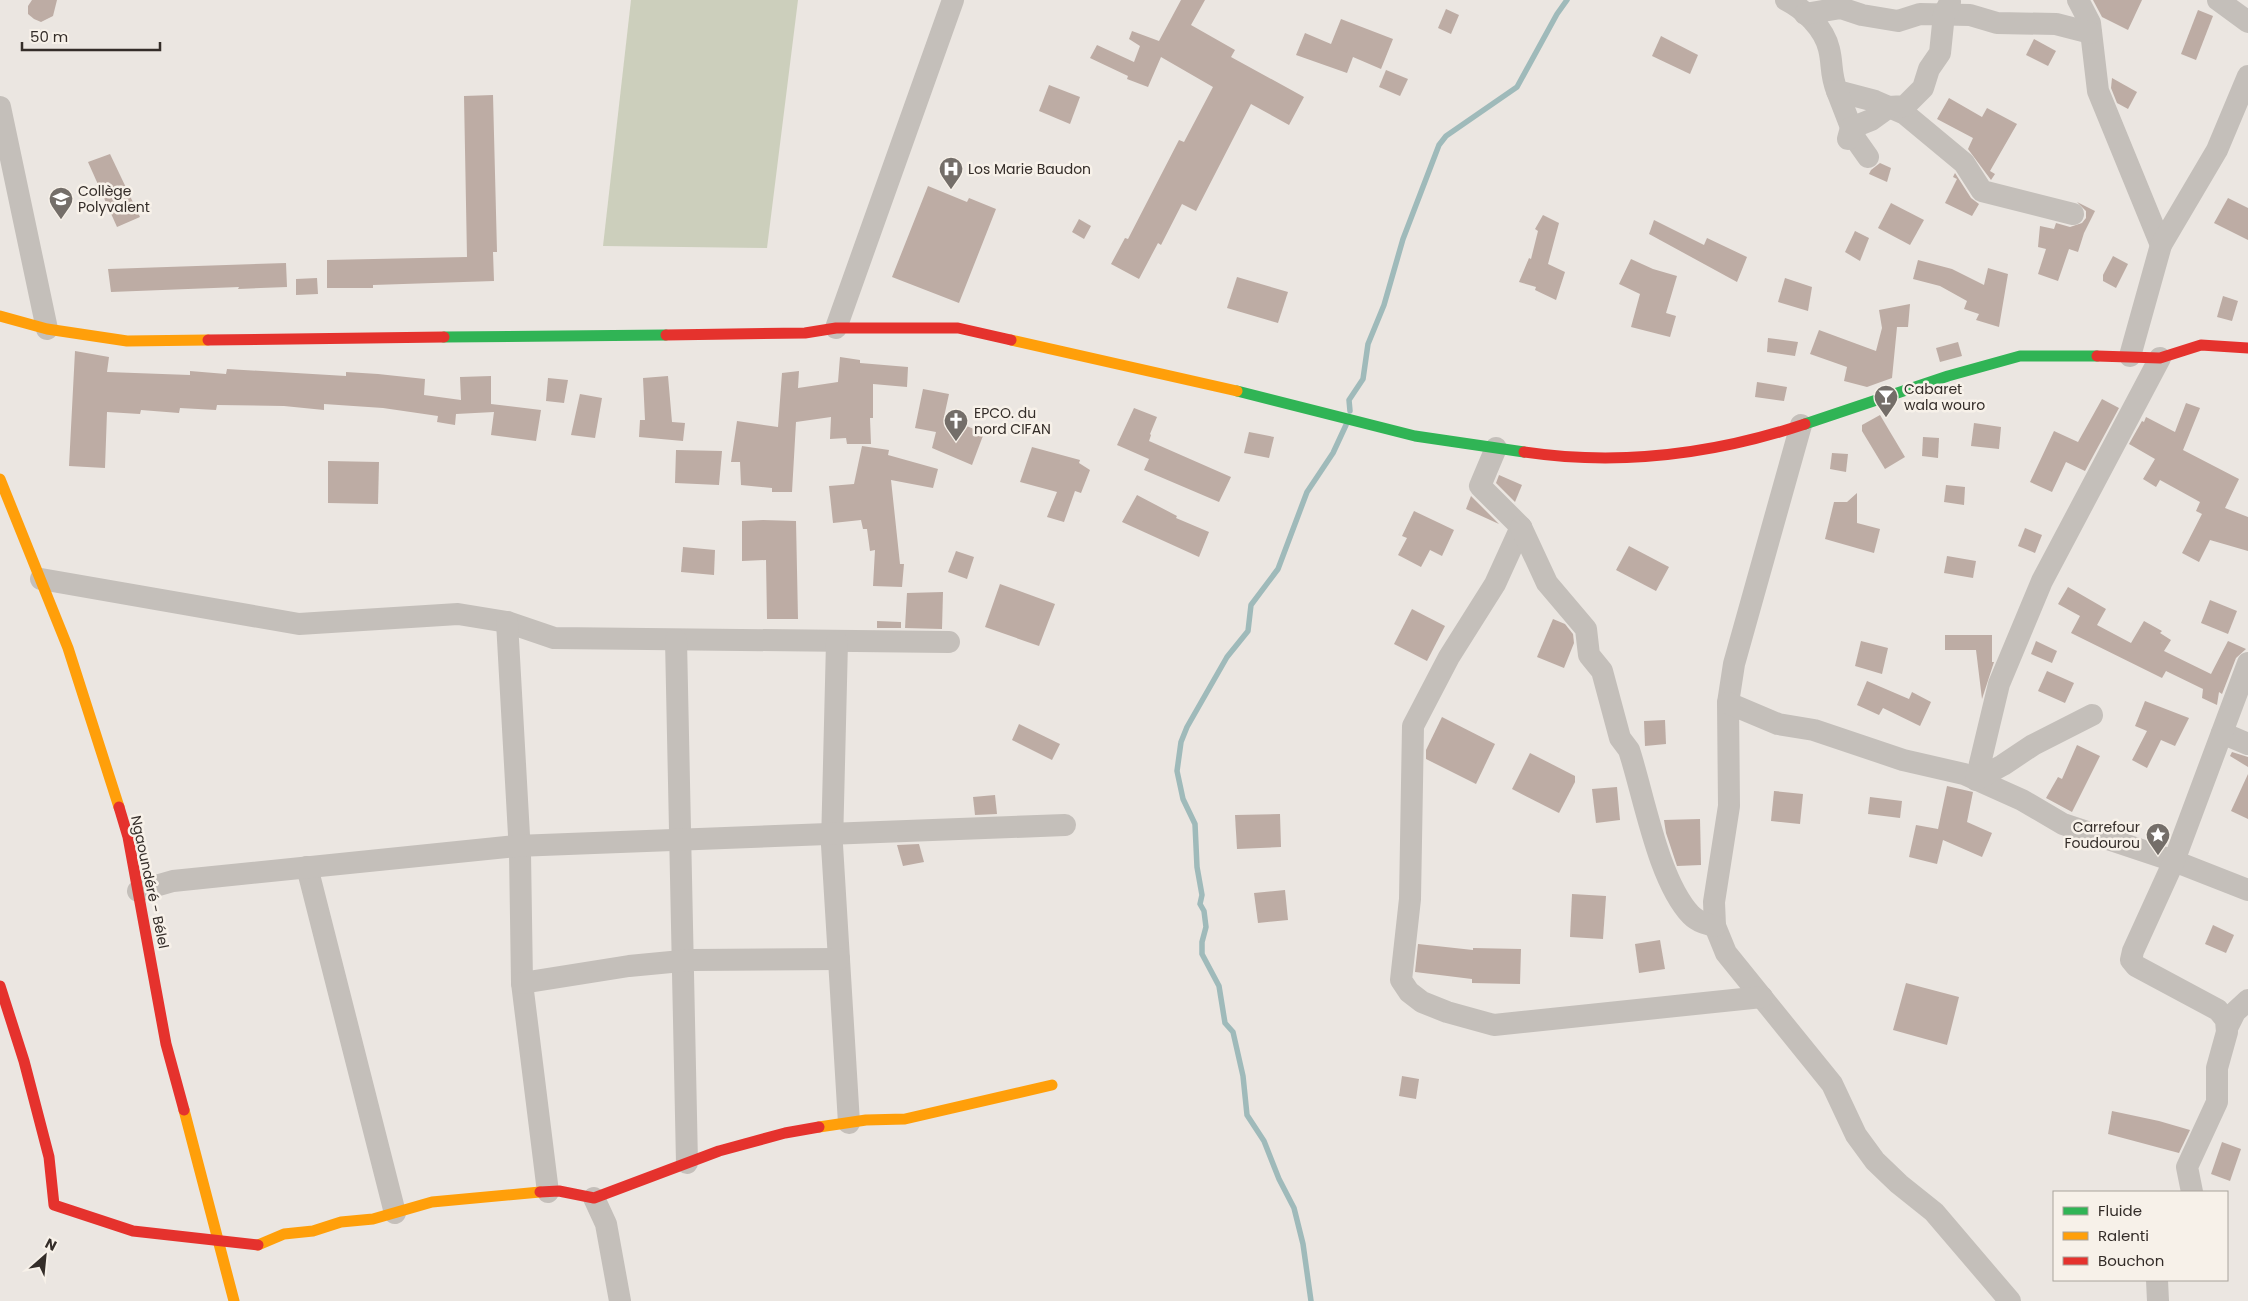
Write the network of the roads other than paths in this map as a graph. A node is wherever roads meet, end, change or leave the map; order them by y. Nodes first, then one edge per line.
1 (954, 0) edge
2 (1786, 0) edge
3 (2078, 0) edge
4 (2218, 0) edge
5 (1948, 7) edge
6 (1805, 14) junction
7 (2248, 22) edge
8 (2091, 33) junction
9 (2248, 76) edge
10 (1838, 91) junction
11 (0, 107) edge
12 (1889, 107) junction
13 (1849, 133) junction
14 (1868, 157) dead end
15 (2073, 214) dead end
16 (2161, 245) junction
17 (0, 316) edge
18 (47, 328) junction
19 (836, 328) junction
20 (2248, 348) edge
21 (2130, 356) junction
22 (2160, 358) junction
23 (1801, 425) junction
24 (1496, 448) junction
25 (0, 479) edge
26 (1521, 527) junction
27 (41, 579) junction
28 (507, 622) junction
29 (676, 640) junction
30 (837, 642) junction
31 (949, 642) dead end
32 (2248, 663) edge
33 (1728, 703) junction
34 (2092, 715) dead end
35 (2222, 733) junction
36 (2248, 744) edge
37 (1976, 780) junction
38 (1065, 825) dead end
39 (832, 834) junction
40 (680, 840) junction
41 (520, 845) junction
42 (2174, 861) junction
43 (308, 867) junction
44 (2248, 890) edge
45 (138, 891) junction
46 (1715, 926) junction
47 (839, 959) junction
48 (682, 961) junction
49 (522, 983) junction
50 (0, 986) edge
51 (1762, 997) junction
52 (2248, 1000) edge
53 (2226, 1028) junction
54 (1052, 1084) dead end
55 (850, 1124) junction
56 (687, 1163) junction
57 (2192, 1191) edge
58 (548, 1192) junction
59 (594, 1198) junction
60 (395, 1213) junction
61 (218, 1240) junction
62 (2158, 1281) edge
63 (234, 1301) edge
64 (620, 1301) edge
65 (2010, 1301) edge
66 (2158, 1301) edge

1 - 19 street
2 - 6 street
3 - 8 street
4 - 7 street
5 - 6 street
5 - 8 street
5 - 12 street
6 - 10 street
8 - 16 street
9 - 16 street
10 - 12 street
10 - 13 street
11 - 18 street
12 - 13 street
12 - 15 street
13 - 14 street
16 - 21 street
17 - 18 street
18 - 19 street
19 - 24 street
20 - 22 street
21 - 22 street
21 - 23 street
22 - 37 street
23 - 24 street
23 - 33 street
24 - 26 street
25 - 27 street, Ngaoundéré - Bélel
26 - 46 street
26 - 51 street
27 - 28 street
27 - 45 street, Ngaoundéré - Bélel
28 - 29 street
28 - 41 street
29 - 30 street
29 - 40 street
30 - 31 street
30 - 39 street
32 - 35 street
33 - 37 street
33 - 46 street
34 - 37 street
35 - 36 street
35 - 42 street
37 - 42 street
38 - 39 street
39 - 40 street
39 - 47 street
40 - 41 street
40 - 48 street
41 - 43 street
41 - 49 street
42 - 44 street
42 - 53 street
43 - 45 street
43 - 60 street
45 - 61 street, Ngaoundéré - Bélel
46 - 51 street
47 - 48 street
47 - 55 street
48 - 49 street
48 - 56 street
49 - 58 street
50 - 61 street
51 - 65 street
52 - 53 street
53 - 57 street
54 - 55 street
55 - 56 street
56 - 59 street
58 - 59 street
58 - 60 street
59 - 64 street
60 - 61 street
61 - 63 street, Ngaoundéré - Bélel
62 - 66 street

